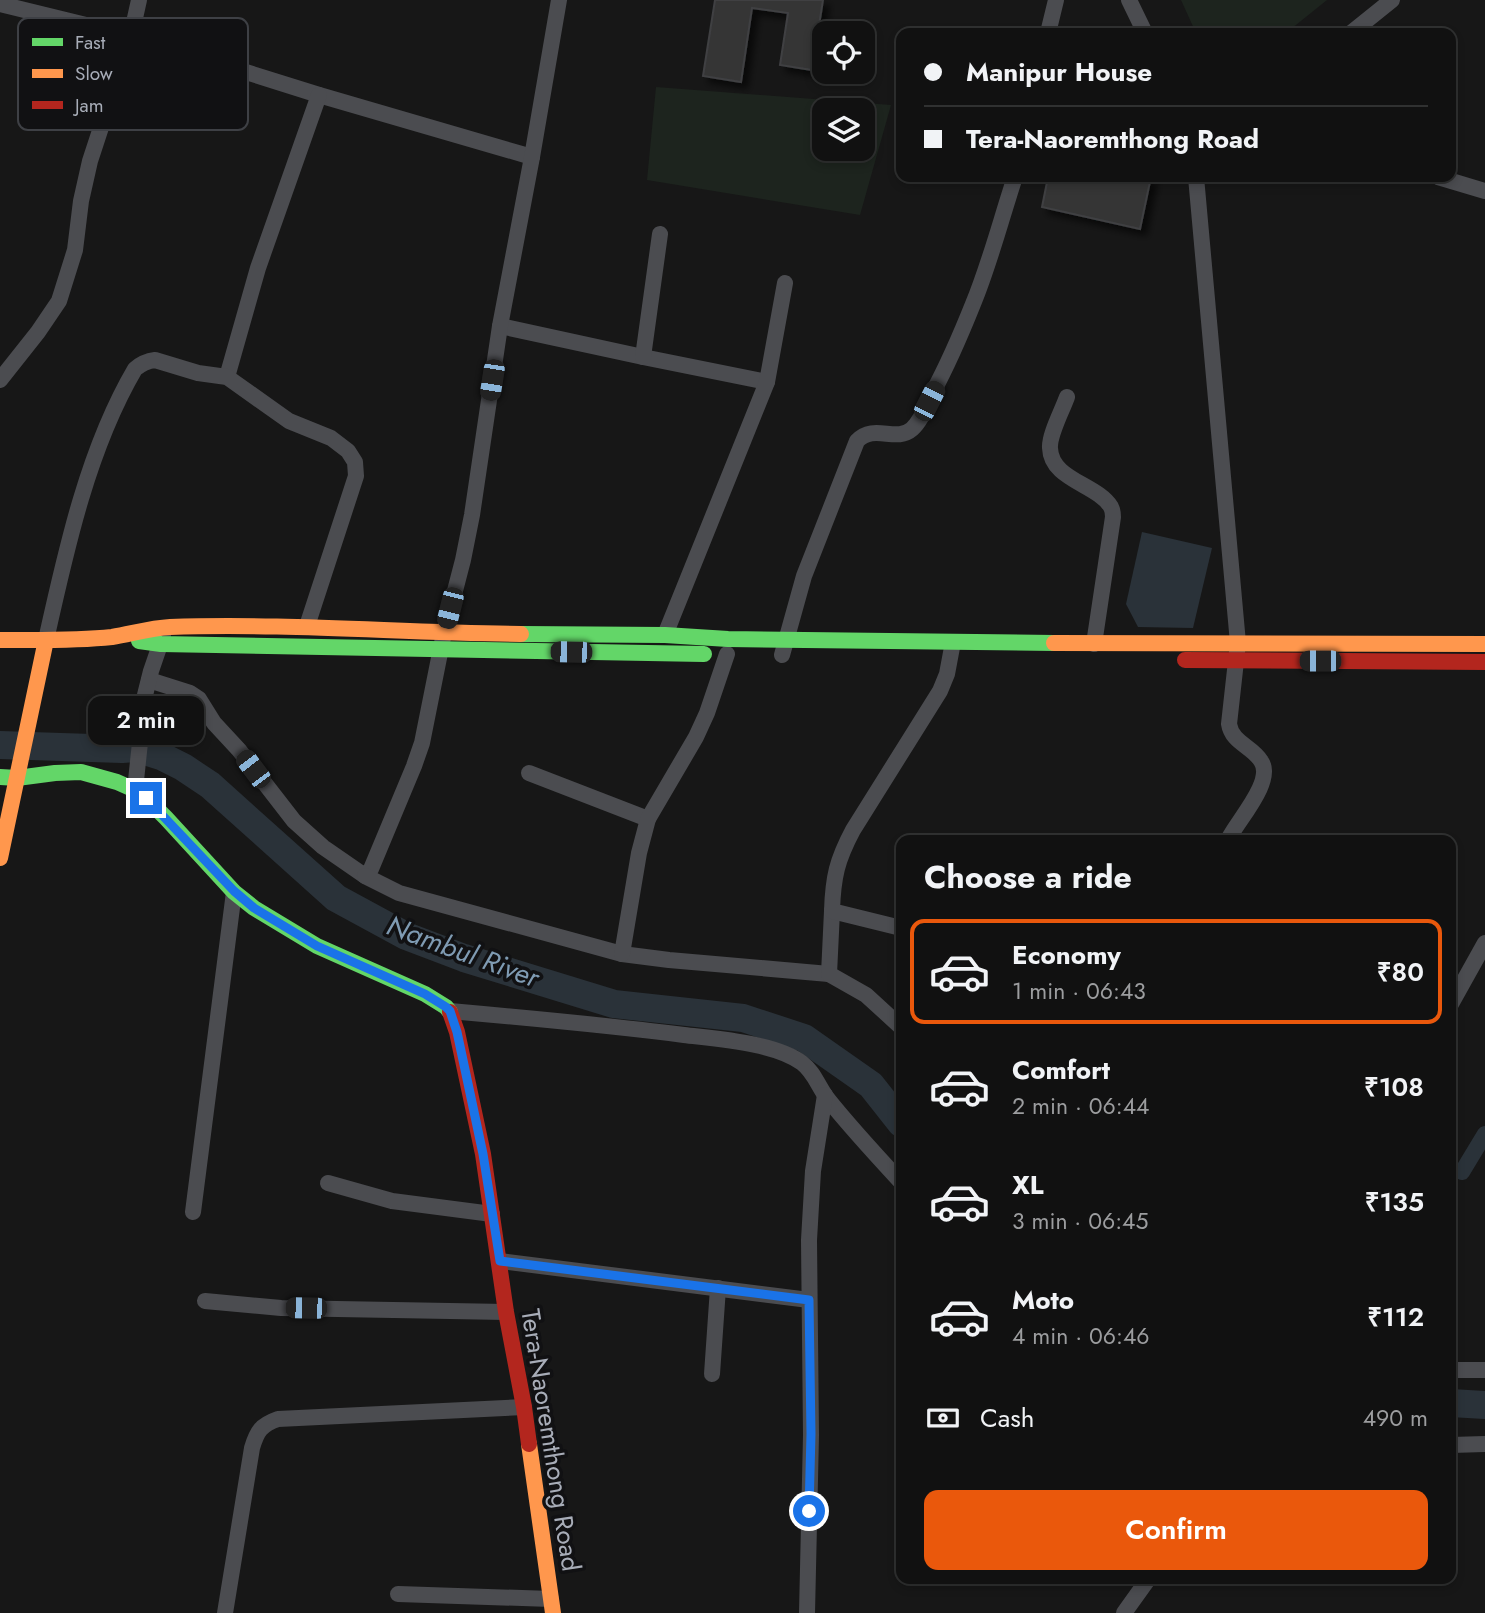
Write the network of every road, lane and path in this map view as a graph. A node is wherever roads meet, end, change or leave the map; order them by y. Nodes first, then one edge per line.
1 (139, 0) edge
2 (559, 0) edge
3 (1056, 0) edge
4 (1129, 0) edge
5 (1392, 0) edge
6 (0, 4) edge
7 (57, 18) edge
8 (135, 18) edge
9 (1049, 28) edge
10 (1143, 28) edge
11 (1356, 28) edge
12 (248, 73) edge
13 (319, 95) junction
14 (100, 130) edge
15 (532, 157) junction
16 (1013, 182) edge
17 (1196, 182) edge
18 (1455, 182) edge
19 (1485, 191) edge
20 (660, 234) dead end
21 (785, 283) dead end
22 (500, 326) junction
23 (643, 357) junction
24 (227, 377) junction
25 (0, 380) edge
26 (767, 382) junction
27 (1066, 397) dead end
28 (307, 626) junction
29 (166, 627) junction
30 (444, 633) junction
31 (665, 635) junction
32 (111, 637) junction
33 (0, 640) edge
34 (46, 640) junction
35 (1238, 643) junction
36 (161, 644) junction
37 (1485, 644) edge
38 (784, 648) junction
39 (441, 650) junction
40 (727, 654) junction
41 (951, 654) junction
42 (1094, 654) junction
43 (834, 656) dead end
44 (1032, 658) dead end
45 (1059, 659) dead end
46 (1169, 659) dead end
47 (1237, 660) junction
48 (1485, 662) edge
49 (147, 687) junction
50 (19, 771) junction
51 (528, 773) dead end
52 (0, 777) edge
53 (135, 790) junction
54 (648, 819) junction
55 (1231, 835) edge
56 (0, 858) edge
57 (365, 876) junction
58 (234, 891) junction
59 (832, 911) junction
60 (896, 927) edge
61 (1485, 943) edge
62 (621, 954) junction
63 (829, 974) junction
64 (1456, 995) edge
65 (450, 1011) junction
66 (896, 1022) edge
67 (825, 1095) junction
68 (896, 1177) edge
69 (328, 1184) dead end
70 (193, 1212) dead end
71 (492, 1214) junction
72 (500, 1261) junction
73 (718, 1288) junction
74 (809, 1300) junction
75 (205, 1301) dead end
76 (506, 1312) junction
77 (1456, 1370) edge
78 (1485, 1370) edge
79 (712, 1374) dead end
80 (524, 1407) junction
81 (1485, 1444) edge
82 (1456, 1445) edge
83 (1145, 1584) edge
84 (398, 1594) dead end
85 (552, 1606) edge
86 (225, 1613) edge
87 (807, 1613) edge
88 (1124, 1613) edge

1 - 8 street
2 - 15 street
3 - 9 street
4 - 10 street
5 - 11 street
6 - 7 street
12 - 13 street
13 - 15 street
13 - 24 street
14 - 25 street
15 - 22 street
16 - 38 street
17 - 35 street
18 - 19 street
20 - 23 street
21 - 26 street
22 - 23 street
22 - 30 street
23 - 26 street
24 - 28 street
24 - 34 street
26 - 31 street
27 - 42 street
28 - 29 main road
28 - 30 main road
29 - 32 main road
29 - 36 street
30 - 31 main road
30 - 39 street
31 - 38 main road
32 - 34 main road
32 - 36 main road
33 - 34 main road
34 - 50 main road
35 - 37 main road
35 - 42 main road
35 - 47 street
36 - 39 main road
36 - 49 street
38 - 40 main road
38 - 41 main road
38 - 43 main road
39 - 40 main road
39 - 57 street
40 - 54 street
41 - 42 main road
41 - 59 street
44 - 45 main road
46 - 47 main road
47 - 48 main road
47 - 55 street
49 - 53 street
49 - 57 street
50 - 52 main road
50 - 53 main road
50 - 56 main road
51 - 54 street
53 - 58 main road
54 - 62 street
57 - 62 street
58 - 65 main road
58 - 70 street
59 - 60 street
59 - 63 street
61 - 64 street
62 - 63 street
63 - 66 street
65 - 67 street
65 - 71 main road, Tera-Naoremthong Road
67 - 68 street
67 - 74 street
69 - 71 street
71 - 72 main road, Tera-Naoremthong Road
72 - 73 street
72 - 76 main road, Tera-Naoremthong Road
73 - 74 street
73 - 79 street
74 - 87 street
75 - 76 street
76 - 80 main road, Tera-Naoremthong Road
77 - 78 street
80 - 85 main road, Tera-Naoremthong Road
80 - 86 street
81 - 82 street
83 - 88 street
84 - 85 street

